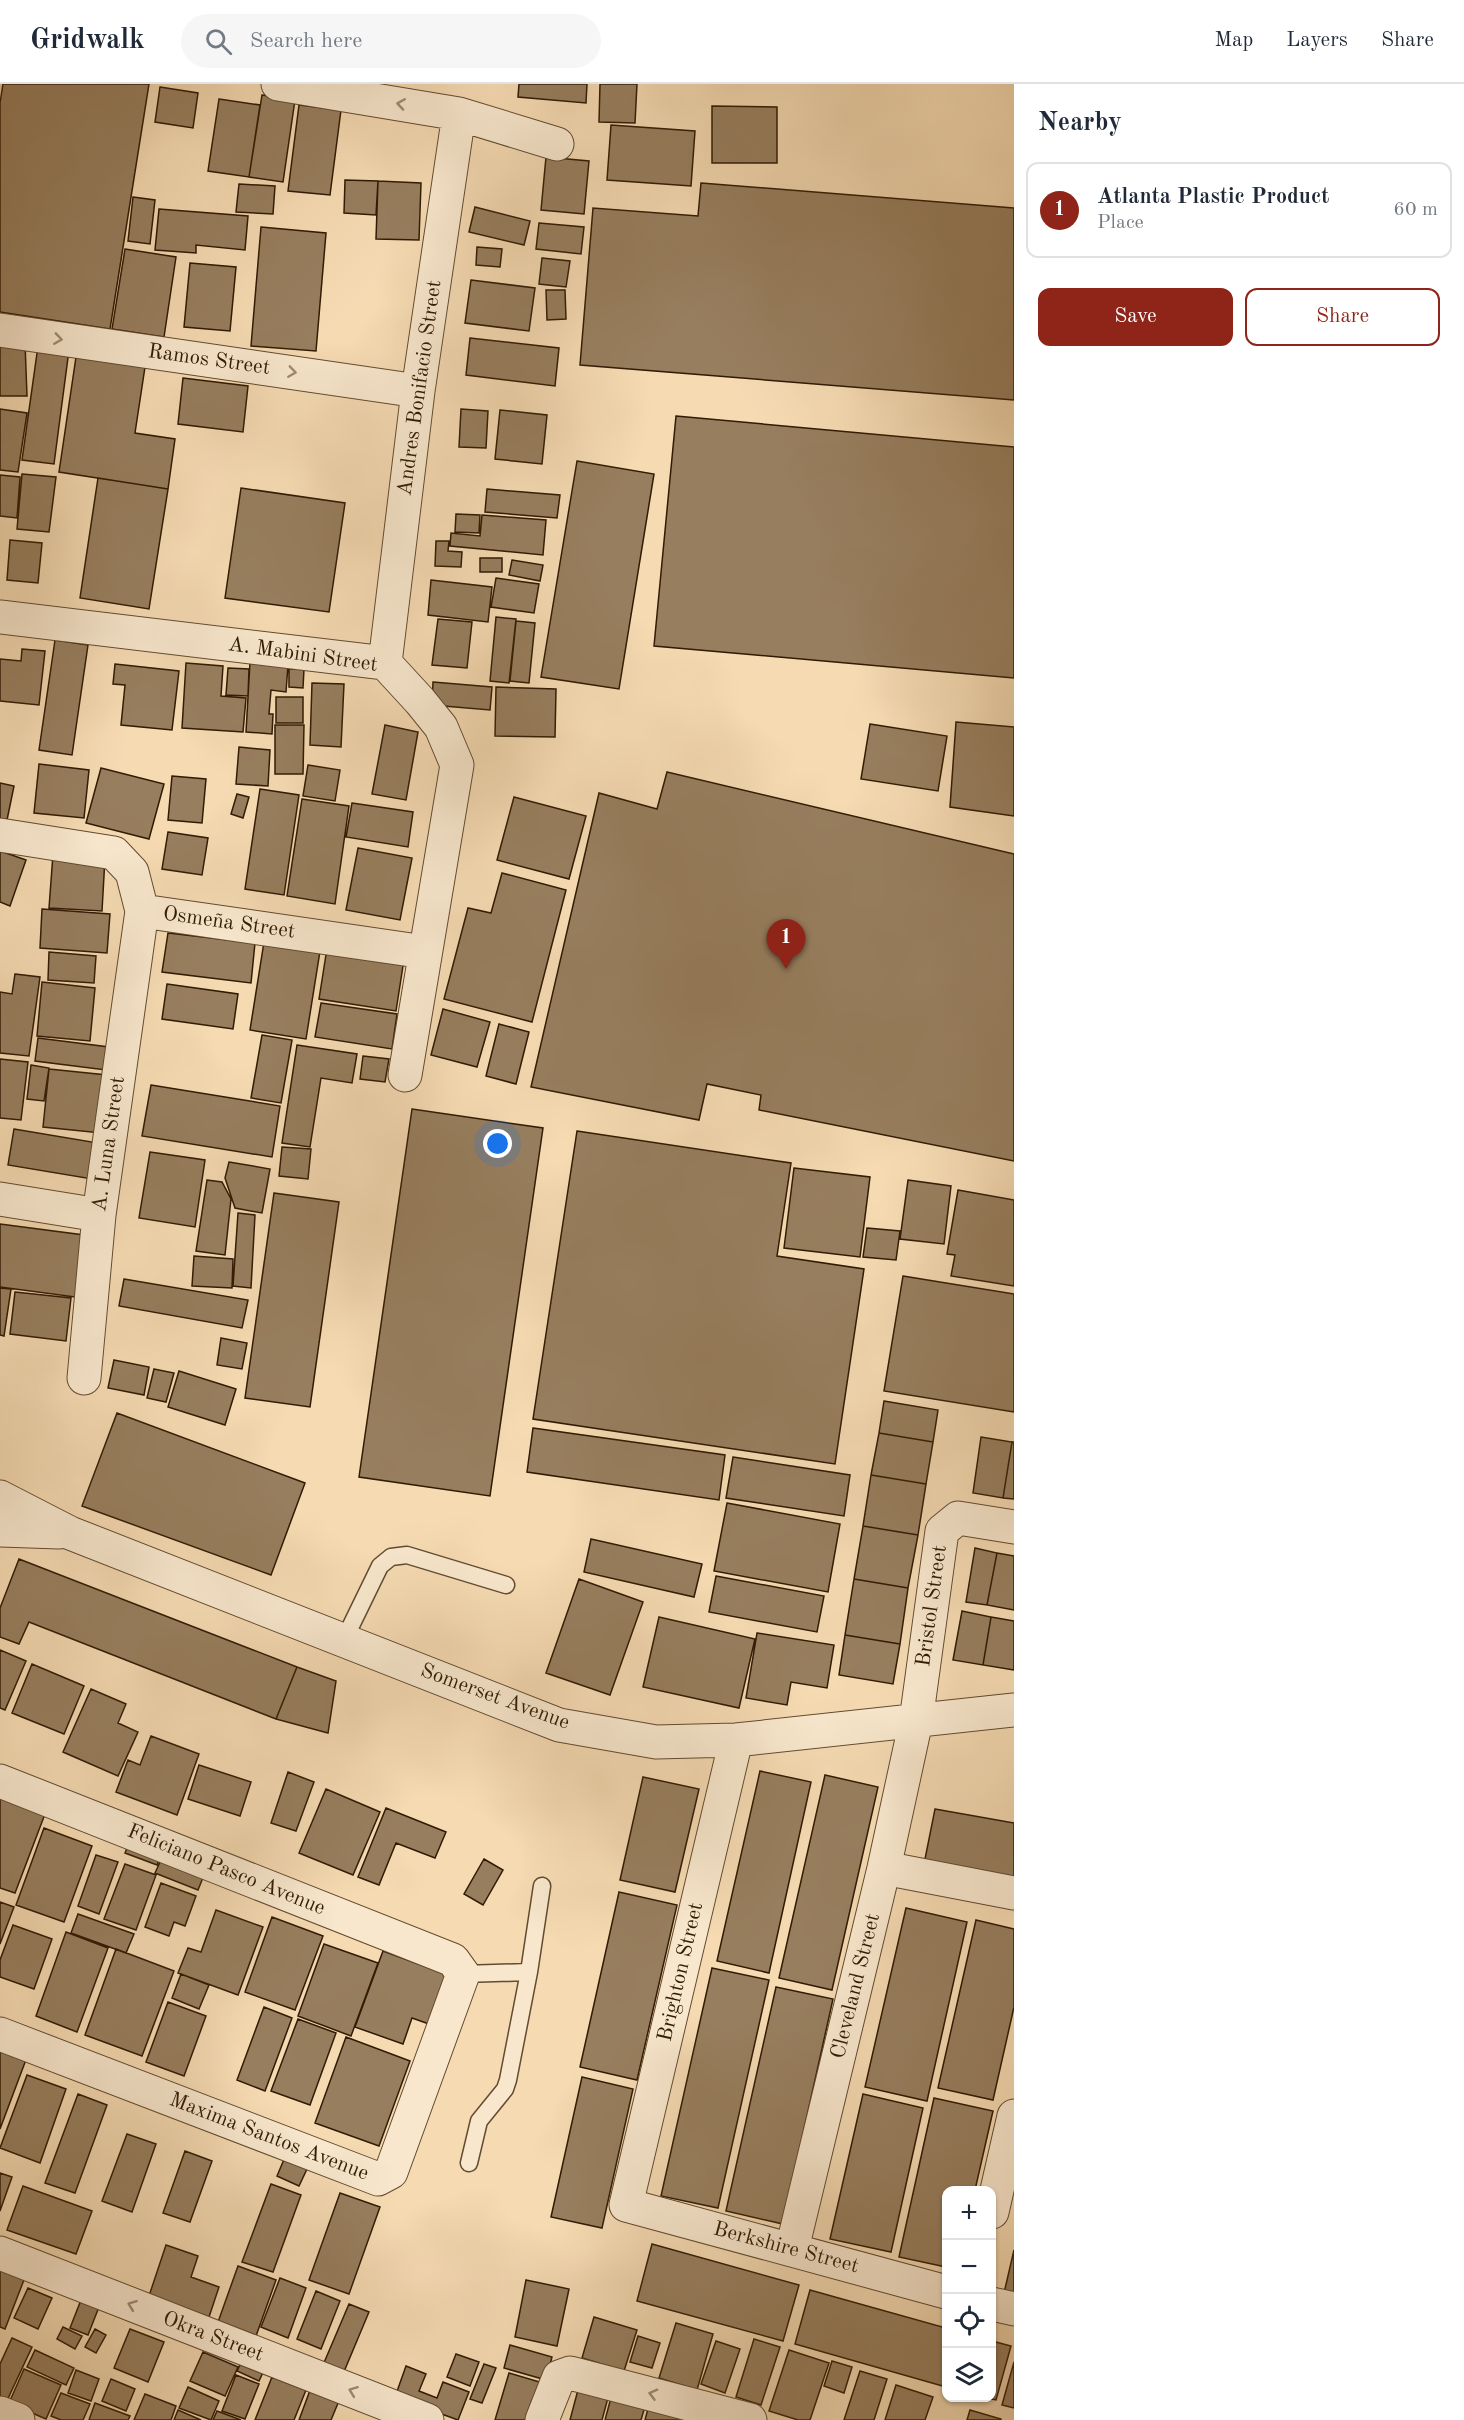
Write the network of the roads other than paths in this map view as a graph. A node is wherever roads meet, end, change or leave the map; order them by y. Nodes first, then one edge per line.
1 (278, 84) edge
2 (459, 114) junction
3 (557, 144) dead end
4 (0, 330) edge
5 (417, 391) junction
6 (0, 616) edge
7 (385, 663) junction
8 (0, 835) edge
9 (142, 911) junction
10 (425, 952) junction
11 (405, 1075) dead end
12 (0, 1199) edge
13 (99, 1215) junction
14 (84, 1378) dead end
15 (0, 1497) edge
16 (1014, 1527) edge
17 (0, 1530) edge
18 (70, 1533) junction
19 (506, 1585) dead end
20 (344, 1640) junction
21 (1014, 1710) edge
22 (916, 1721) junction
23 (736, 1740) junction
24 (0, 1781) edge
25 (884, 1869) junction
26 (542, 1886) dead end
27 (1014, 1893) edge
28 (458, 1967) junction
29 (529, 1972) junction
30 (0, 2034) edge
31 (1014, 2116) edge
32 (469, 2163) dead end
33 (996, 2195) edge
34 (626, 2205) joint
35 (792, 2250) junction
36 (0, 2253) edge
37 (942, 2291) edge
38 (996, 2305) edge
39 (1014, 2309) edge
40 (0, 2413) edge
41 (18, 2420) edge
42 (427, 2420) edge
43 (542, 2420) edge
44 (750, 2420) edge

2 -> 1 street
2 - 3 street
2 - 5 street, Andres Bonifacio Street
4 -> 5 street, Ramos Street
5 - 7 street, Andres Bonifacio Street
6 - 7 street, A. Mabini Street
7 - 10 street, A. Mabini Street
8 - 9 street, Osmeña Street
9 - 10 street, Osmeña Street
9 - 13 street, A. Luna Street
10 - 11 street, A. Mabini Street
12 - 13 street
13 - 14 street, A. Luna Street
15 - 18 street, Somerset Avenue
16 - 22 street, Bristol Street
17 - 18 street, Somerset Avenue
18 - 20 street, Somerset Avenue
19 - 20 lane
20 - 23 street, Somerset Avenue
21 - 22 street, Somerset Avenue
22 - 23 street, Somerset Avenue
22 - 25 street, Cleveland Street
23 - 34 street, Brighton Street
24 - 28 street, Feliciano Pasco Avenue
25 - 27 street
25 - 35 street, Cleveland Street
26 - 29 lane
28 - 29 lane
28 - 30 street, Maxima Santos Avenue
29 - 32 lane
31 - 33 street
34 - 35 street, Berkshire Street
35 - 37 street, Berkshire Street
42 -> 36 street, Okra Street
38 - 39 street
40 - 41 street
44 -> 43 street

